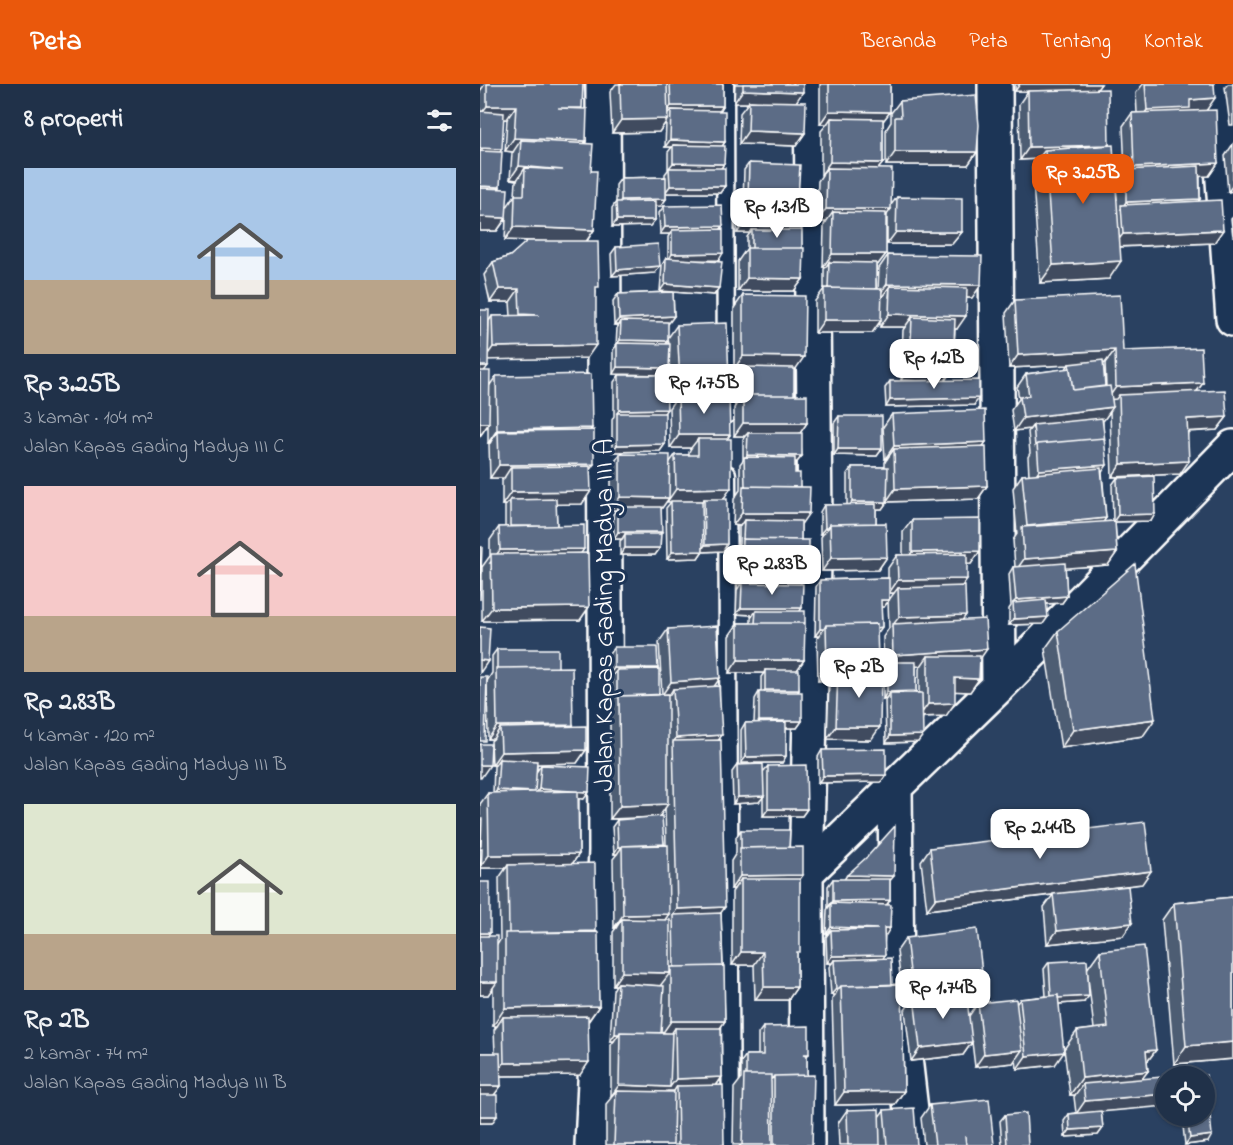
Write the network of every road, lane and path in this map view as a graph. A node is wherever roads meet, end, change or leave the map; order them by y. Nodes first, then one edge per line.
1 (603, 84) edge
2 (724, 84) edge
3 (811, 84) edge
4 (996, 84) edge
5 (1216, 84) edge
6 (1233, 319) edge
7 (726, 428) edge
8 (1233, 447) edge
9 (727, 463) edge
10 (999, 686) junction
11 (895, 787) junction
12 (806, 873) junction
13 (592, 1145) edge
14 (731, 1145) edge
15 (807, 1145) edge
16 (915, 1145) edge

1 - 13 street, Jalan Kapas Gading Madya III A
2 - 7 lane
3 - 12 street
4 - 10 street
5 - 6 street
8 - 10 street
9 - 14 lane
10 - 11 street
11 - 12 street
11 - 16 street
12 - 15 street

